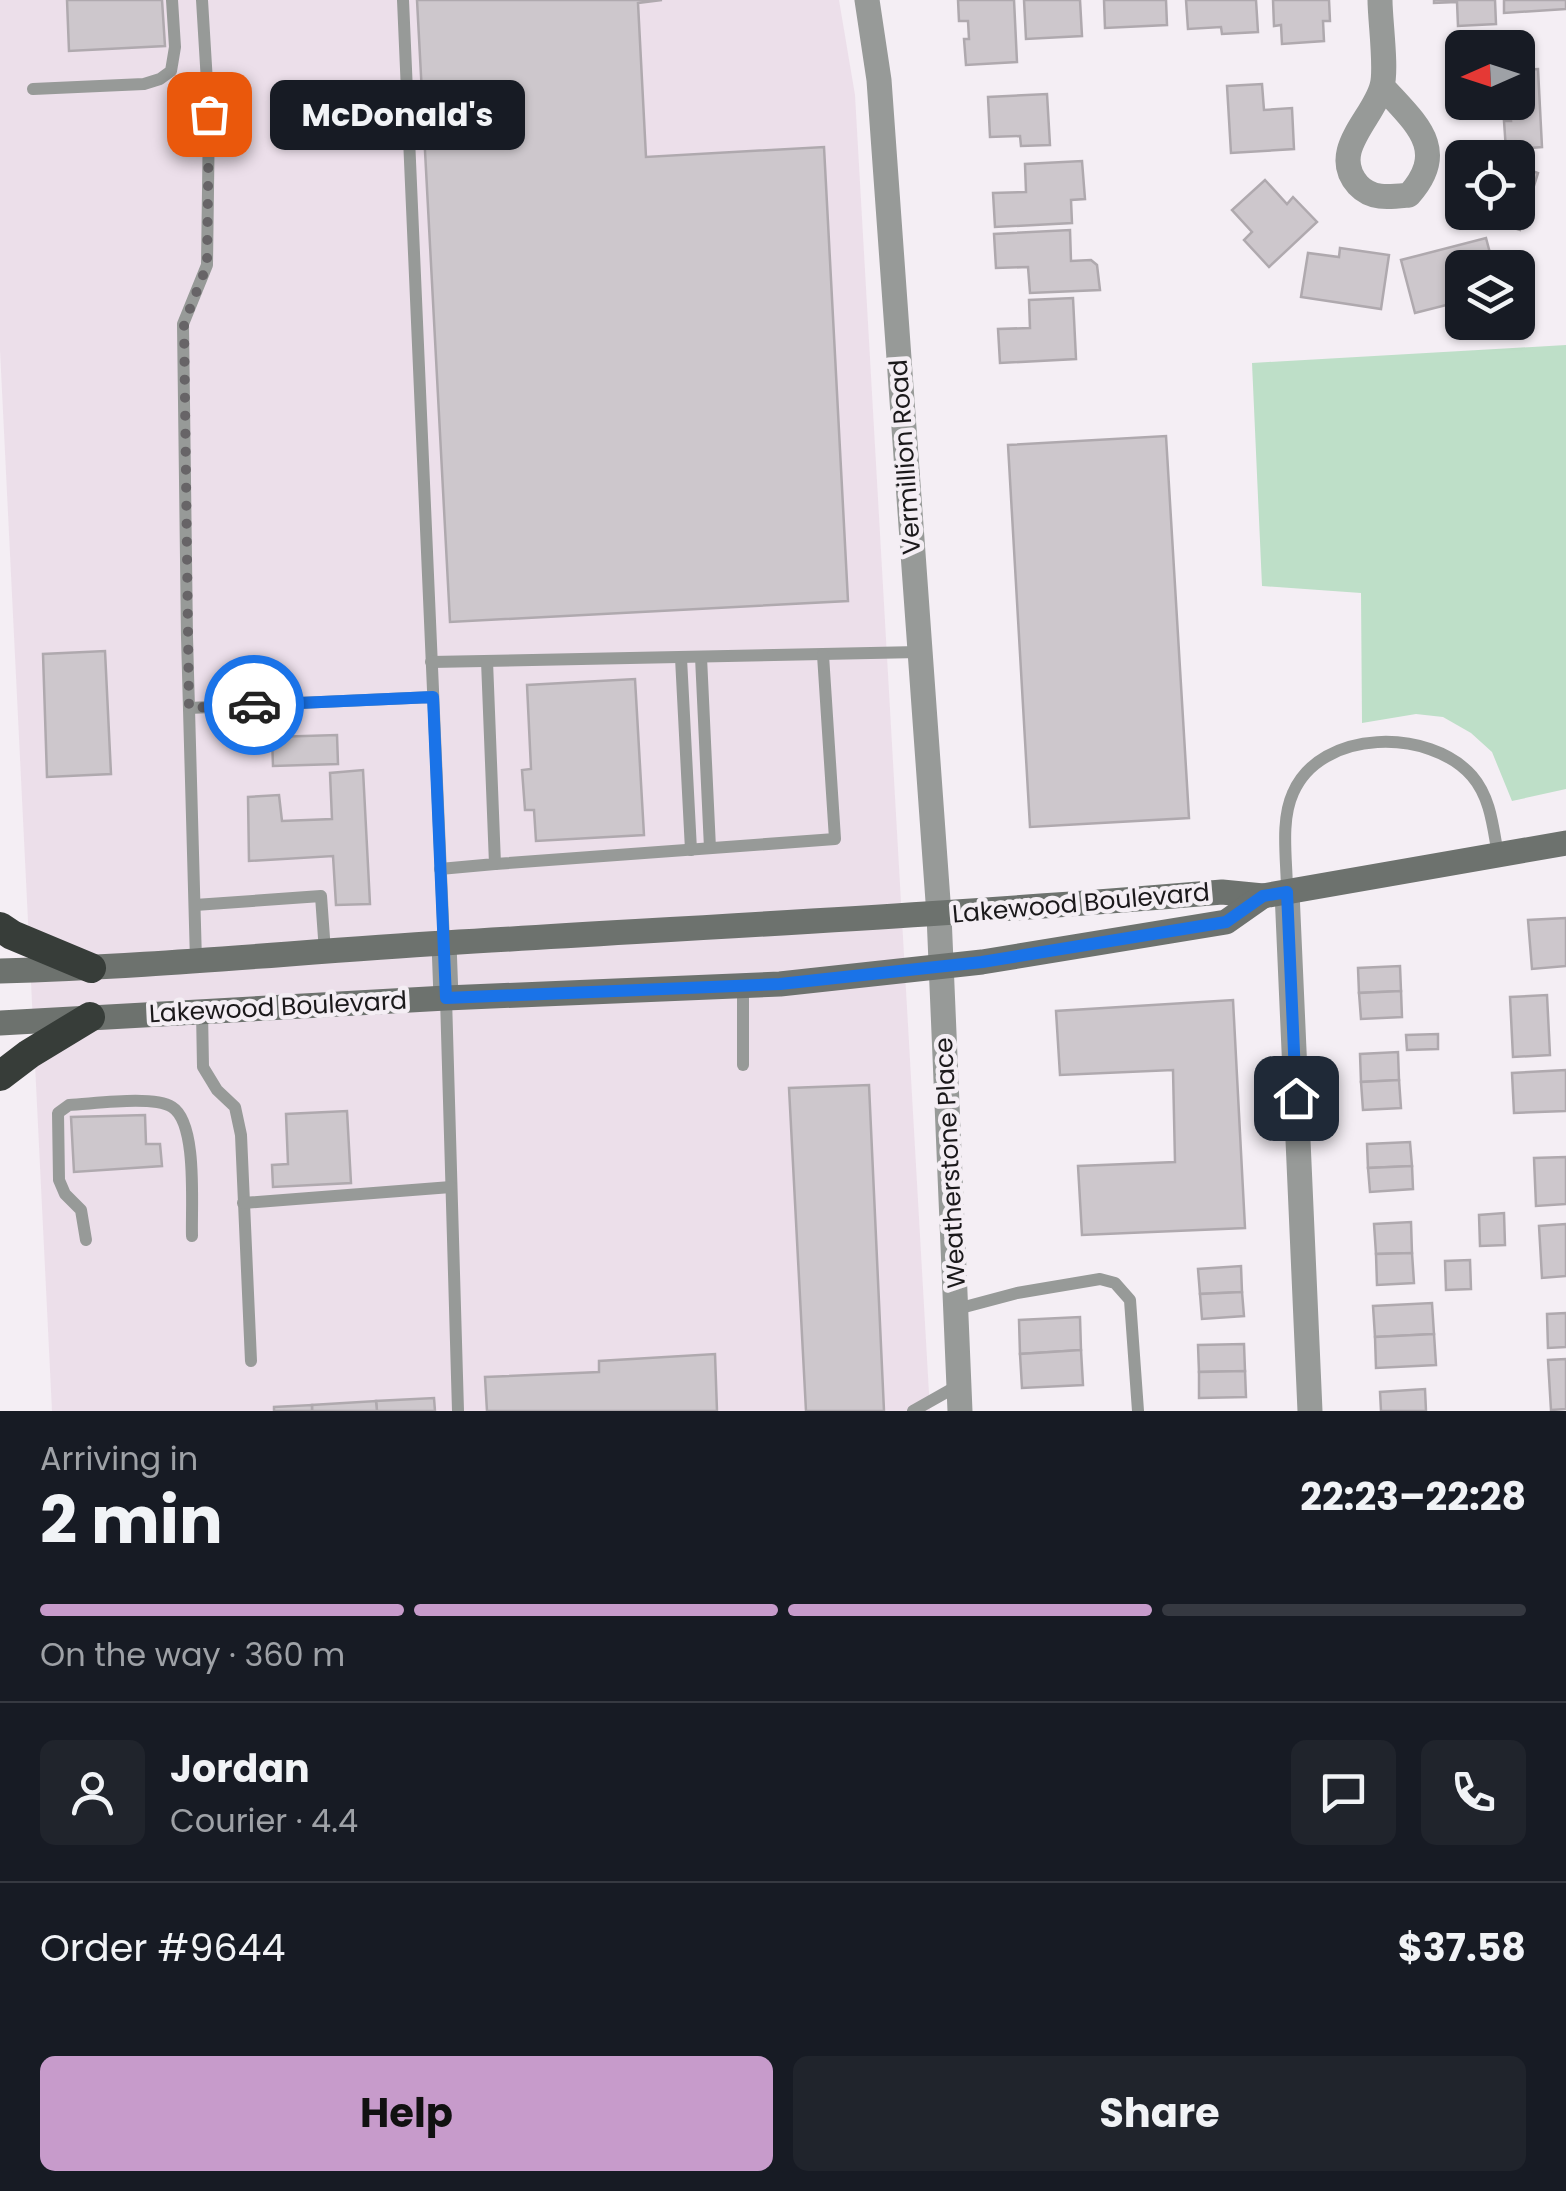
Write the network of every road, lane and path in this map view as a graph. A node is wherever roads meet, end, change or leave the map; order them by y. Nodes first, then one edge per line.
1 (172, 0) edge
2 (202, 0) edge
3 (403, 0) edge
4 (868, 0) edge
5 (1380, 0) edge
6 (1382, 86) dead end
7 (34, 89) dead end
8 (918, 652) junction
9 (823, 655) junction
10 (701, 657) junction
11 (681, 658) junction
12 (487, 661) junction
13 (431, 662) junction
14 (433, 697) junction
15 (189, 708) junction
16 (1566, 843) edge
17 (710, 848) junction
18 (690, 850) junction
19 (1498, 855) junction
20 (495, 864) junction
21 (440, 870) junction
22 (1275, 894) junction
23 (195, 905) junction
24 (939, 915) junction
25 (0, 927) edge
26 (444, 943) junction
27 (325, 952) junction
28 (196, 961) junction
29 (940, 967) junction
30 (90, 968) junction
31 (0, 971) edge
32 (744, 986) junction
33 (446, 998) junction
34 (202, 1010) junction
35 (90, 1017) junction
36 (0, 1024) edge
37 (743, 1065) dead end
38 (0, 1076) edge
39 (451, 1188) junction
40 (244, 1203) junction
41 (192, 1236) dead end
42 (86, 1240) dead end
43 (957, 1309) junction
44 (251, 1361) dead end
45 (960, 1398) edge
46 (458, 1411) edge
47 (913, 1411) edge
48 (1138, 1411) edge
49 (1310, 1411) edge

1 - 7 lane
2 - 15 lane
3 - 13 lane
4 - 8 street, Vermillion Road
5 - 6 street
8 - 9 lane
8 - 24 street, Vermillion Road
9 - 10 lane
9 - 17 lane
10 - 11 lane
10 - 17 lane
11 - 12 lane
11 - 18 lane
12 - 13 lane
12 - 20 lane
13 - 14 lane
14 - 15 lane
14 - 21 lane
15 - 23 lane
16 - 19 street, Lakewood Boulevard
17 - 18 lane
18 - 20 lane
19 - 22 street, Lakewood Boulevard
19 - 22 lane
20 - 21 lane
21 - 26 lane
22 - 24 street, Lakewood Boulevard
22 - 29 street, Lakewood Boulevard
22 - 49 street
23 - 27 lane
23 - 28 lane
24 - 26 street, Lakewood Boulevard
24 - 29 street, Weatherstone Place
25 - 30 highway
26 - 27 street, Lakewood Boulevard
26 - 33 street
27 - 28 street, Lakewood Boulevard
28 - 30 street, Lakewood Boulevard
29 - 32 street, Lakewood Boulevard
29 - 43 street, Weatherstone Place
30 - 31 street, Lakewood Boulevard
32 - 33 street, Lakewood Boulevard
32 - 37 lane
33 - 34 street, Lakewood Boulevard
33 - 39 lane
34 - 35 street, Lakewood Boulevard
34 - 40 lane
35 - 36 street, Lakewood Boulevard
35 - 38 highway
39 - 40 lane
39 - 46 lane
40 - 44 lane
41 - 42 lane
43 - 45 street, Weatherstone Place
43 - 48 lane
45 - 47 lane

